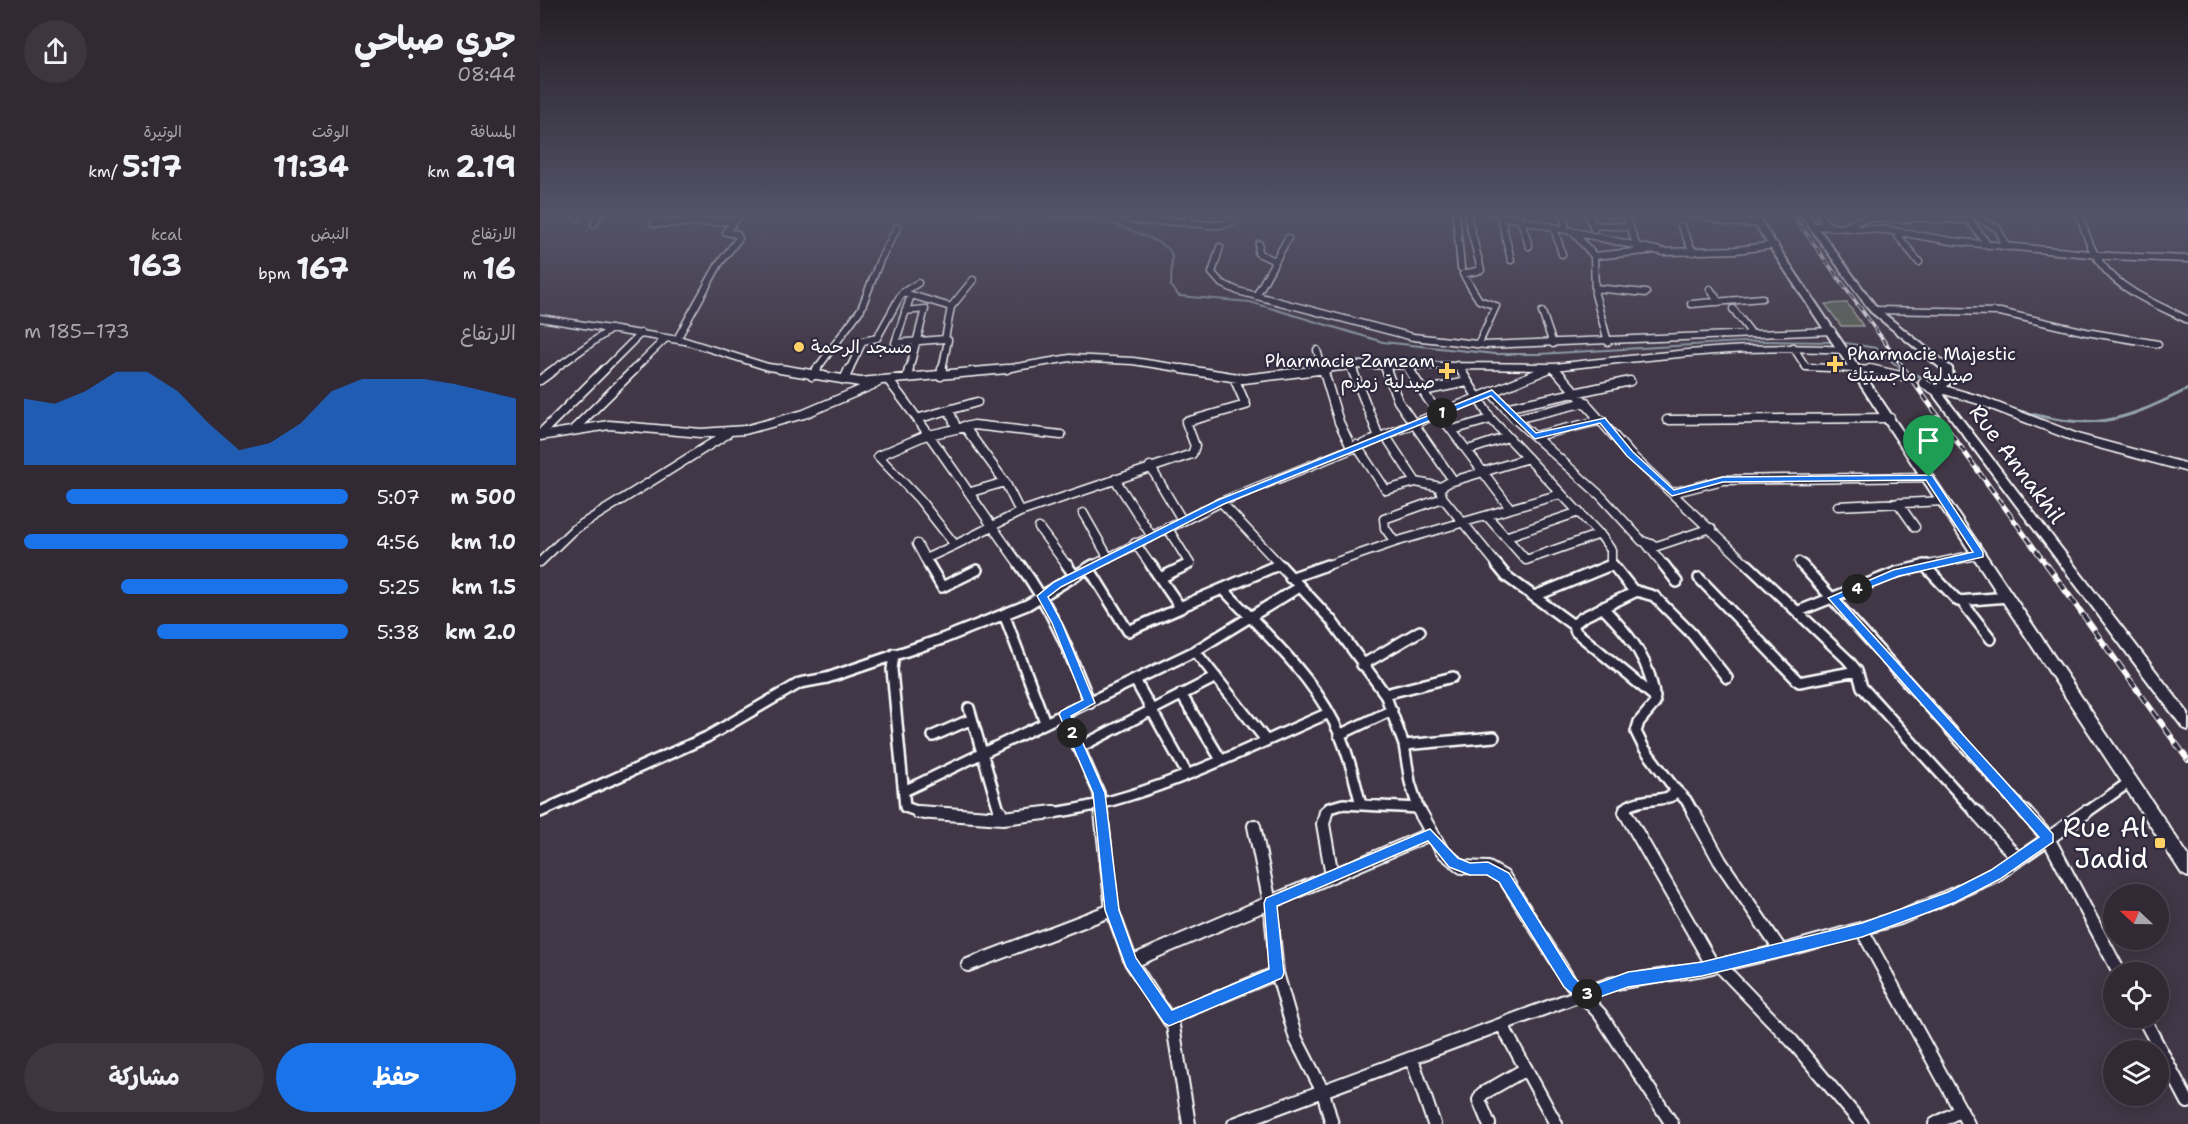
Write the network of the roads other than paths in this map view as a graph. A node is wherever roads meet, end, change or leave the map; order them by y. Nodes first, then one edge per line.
1 (718, 266) edge
2 (877, 266) edge
3 (1215, 266) edge
4 (1272, 266) edge
5 (1480, 266) edge
6 (1594, 266) edge
7 (1789, 266) edge
8 (1843, 266) edge
9 (2104, 266) edge
10 (973, 280) dead end
11 (918, 283) dead end
12 (1595, 288) junction
13 (1710, 289) dead end
14 (902, 293) junction
15 (1646, 293) dead end
16 (911, 295) junction
17 (1256, 296) junction
18 (1762, 298) dead end
19 (1719, 302) junction
20 (939, 304) junction
21 (1691, 304) dead end
22 (951, 307) junction
23 (925, 309) junction
24 (1733, 309) dead end
25 (1874, 310) junction
26 (905, 311) junction
27 (1542, 312) dead end
28 (540, 318) edge
29 (2188, 320) edge
30 (610, 329) junction
31 (641, 333) junction
32 (1752, 334) junction
33 (666, 338) junction
34 (677, 339) junction
35 (945, 339) junction
36 (916, 342) junction
37 (1608, 342) junction
38 (1839, 342) junction
39 (1553, 344) junction
40 (2158, 344) dead end
41 (1478, 345) junction
42 (1793, 347) junction
43 (1317, 350) dead end
44 (1384, 364) junction
45 (1407, 365) junction
46 (1457, 365) junction
47 (1351, 366) junction
48 (1553, 367) junction
49 (1856, 368) junction
50 (1321, 369) junction
51 (812, 376) junction
52 (941, 376) junction
53 (1901, 376) tunnel mouth
54 (908, 378) junction
55 (1234, 378) junction
56 (540, 380) edge
57 (843, 380) junction
58 (885, 381) junction
59 (1630, 381) dead end
60 (1467, 382) junction
61 (1923, 383) tunnel mouth
62 (1941, 389) junction
63 (1423, 391) junction
64 (1492, 393) junction
65 (1578, 393) junction
66 (1477, 399) junction
67 (977, 402) dead end
68 (1586, 402) junction
69 (1505, 408) junction
70 (949, 410) junction
71 (1439, 414) junction
72 (920, 418) junction
73 (1491, 418) junction
74 (1890, 418) junction
75 (1515, 419) junction
76 (1602, 420) junction
77 (1666, 420) dead end
78 (1413, 424) junction
79 (960, 426) junction
80 (574, 429) junction
81 (1452, 430) junction
82 (730, 432) junction
83 (931, 434) junction
84 (540, 435) edge
85 (1061, 435) dead end
86 (1382, 436) junction
87 (1535, 436) junction
88 (1508, 437) junction
89 (1354, 446) junction
90 (1467, 450) junction
91 (1528, 458) junction
92 (1150, 466) junction
93 (2188, 468) edge
94 (1483, 472) junction
95 (1929, 477) junction
96 (1115, 479) junction
97 (1453, 481) junction
98 (1005, 482) junction
99 (1416, 482) junction
100 (1440, 487) junction
101 (971, 492) junction
102 (1672, 493) junction
103 (1561, 494) junction
104 (1443, 498) junction
105 (1945, 501) junction
106 (1221, 502) junction
107 (1898, 503) junction
108 (1838, 506) dead end
109 (1509, 508) junction
110 (1020, 512) junction
111 (1579, 512) junction
112 (1083, 513) dead end
113 (1487, 516) junction
114 (1182, 520) junction
115 (1463, 522) junction
116 (992, 527) junction
117 (1167, 527) junction
118 (1915, 527) dead end
119 (1039, 528) dead end
120 (1711, 528) junction
121 (1600, 534) junction
122 (1151, 535) junction
123 (1505, 537) junction
124 (1135, 543) junction
125 (1395, 543) junction
126 (1646, 543) junction
127 (917, 544) dead end
128 (955, 545) junction
129 (1980, 554) junction
130 (1108, 557) junction
131 (926, 560) junction
132 (540, 562) edge
133 (1799, 562) dead end
134 (1279, 565) junction
135 (1613, 565) junction
136 (1924, 565) junction
137 (1089, 568) junction
138 (977, 570) dead end
139 (1074, 575) junction
140 (1160, 578) junction
141 (1290, 578) junction
142 (1700, 578) dead end
143 (1677, 582) dead end
144 (1299, 587) junction
145 (1223, 589) junction
146 (1637, 591) junction
147 (1042, 596) junction
148 (1535, 596) junction
149 (2008, 597) junction
150 (1833, 598) junction
151 (1962, 602) junction
152 (1182, 607) junction
153 (1602, 608) junction
154 (1799, 611) junction
155 (1004, 614) junction
156 (1251, 618) junction
157 (1573, 626) junction
158 (1420, 632) dead end
159 (1991, 639) dead end
160 (1195, 651) junction
161 (894, 654) junction
162 (1362, 665) junction
163 (1857, 671) junction
164 (1216, 677) junction
165 (1453, 677) dead end
166 (1727, 678) dead end
167 (1135, 680) junction
168 (1181, 693) junction
169 (1385, 694) junction
170 (1655, 697) junction
171 (1090, 703) junction
172 (969, 708) dead end
173 (1152, 710) junction
174 (1392, 710) junction
175 (1329, 713) junction
176 (1065, 714) junction
177 (972, 719) junction
178 (1045, 722) junction
179 (2188, 724) edge
180 (1339, 735) junction
181 (933, 736) dead end
182 (1494, 737) dead end
183 (1265, 739) junction
184 (1404, 745) junction
185 (1078, 748) junction
186 (983, 753) junction
187 (1220, 758) junction
188 (1186, 772) junction
189 (2131, 781) junction
190 (1675, 789) junction
191 (904, 791) junction
192 (1101, 804) junction
193 (1360, 805) junction
194 (1418, 808) junction
195 (540, 812) edge
196 (1001, 817) junction
197 (1254, 826) dead end
198 (1430, 834) junction
199 (2048, 838) junction
200 (2018, 858) junction
201 (2188, 870) edge
202 (1332, 876) junction
203 (1270, 903) junction
204 (1112, 910) junction
205 (1862, 930) junction
206 (1781, 951) junction
207 (1131, 962) junction
208 (2114, 962) edge
209 (968, 964) dead end
210 (1716, 966) junction
211 (1277, 973) junction
212 (1583, 996) junction
213 (1169, 1018) junction
214 (1502, 1025) junction
215 (2149, 1028) edge
216 (1412, 1059) junction
217 (1524, 1070) junction
218 (1323, 1092) junction
219 (2188, 1102) edge
220 (1961, 1110) junction
221 (1248, 1121) edge
222 (1189, 1124) edge
223 (1234, 1124) edge
224 (1332, 1124) edge
225 (1434, 1124) edge
226 (1489, 1124) edge
227 (1556, 1124) edge
228 (1672, 1124) edge
229 (1862, 1124) edge
230 (1935, 1124) edge
231 (1968, 1124) edge

1 - 34 street
2 - 51 street
3 - 17 street
4 - 17 street
5 - 41 street
6 - 12 street
7 - 38 main road
8 - 25 main road
9 - 29 street
10 - 22 street
11 - 14 street
12 - 15 street
12 - 37 street
13 - 19 street
14 - 16 street
14 - 57 street
16 - 20 street
16 - 26 street
17 - 41 street
18 - 19 street
19 - 21 street
20 - 22 street
20 - 23 street
22 - 35 street
23 - 26 street
23 - 36 street
24 - 32 street
25 - 40 street
25 - 62 main road
26 - 36 street
27 - 39 street
28 - 30 street
30 - 31 street
30 - 56 street
31 - 33 street
31 - 84 street
32 - 37 street
32 - 38 street
33 - 34 street
33 - 80 street
34 - 51 street
35 - 36 street
35 - 52 street
36 - 54 street
37 - 39 street
38 - 42 street
38 - 49 main road
39 - 41 street
42 - 48 street
42 - 49 street
43 - 50 street
44 - 45 street
44 - 47 street
44 - 78 street
45 - 46 street
45 - 63 street
46 - 48 street
46 - 60 street
47 - 50 street
47 - 86 street
48 - 64 street
48 - 65 street
49 - 53 street
49 - 74 main road
50 - 55 street
50 - 89 street
51 - 57 street
52 - 54 street
52 - 55 street
54 - 58 street
55 - 92 street
57 - 58 street
58 - 72 street
58 - 82 street
59 - 65 street
60 - 63 street
60 - 66 street
61 - 62 street
62 - 93 street
62 - 179 main road, Rue Annakhil
63 - 71 street
64 - 66 street
64 - 69 street
65 - 68 street
65 - 69 street
66 - 71 street
66 - 73 street
67 - 70 street
68 - 75 street
68 - 76 street
69 - 75 street
70 - 72 street
70 - 79 street
71 - 78 street
71 - 81 street
72 - 83 street
73 - 81 street
73 - 88 street
74 - 77 street
74 - 95 main road
75 - 87 street
76 - 87 street
76 - 102 street
78 - 86 street
78 - 97 street
79 - 83 street
79 - 85 street
79 - 98 street
80 - 82 street
80 - 84 street
81 - 90 street
82 - 132 street
83 - 101 street
83 - 128 street
86 - 89 street
86 - 99 street
87 - 126 street
88 - 90 street
88 - 91 street
89 - 99 street
89 - 106 street
90 - 94 street
91 - 94 street
91 - 103 street
92 - 96 street
92 - 114 street
94 - 97 street
94 - 109 street
95 - 102 street
95 - 105 main road
96 - 110 street
96 - 122 street
97 - 100 street
98 - 101 street
98 - 110 street
99 - 100 street
100 - 104 street
101 - 116 street
102 - 120 street
103 - 109 street
103 - 111 street
104 - 115 street
104 - 125 street
105 - 107 street
105 - 129 main road
106 - 114 street
106 - 134 street
107 - 108 street
107 - 118 street
109 - 113 street
110 - 116 street
111 - 121 street
111 - 123 street
112 - 130 street
113 - 115 street
113 - 123 street
114 - 117 street
115 - 125 street
115 - 148 street
116 - 128 street
116 - 147 street
117 - 122 street
117 - 140 street
119 - 139 street
120 - 126 street
120 - 154 street
121 - 123 street
121 - 135 street
122 - 124 street
124 - 130 street
124 - 140 street
125 - 141 street
126 - 143 street
127 - 131 street
128 - 131 street
129 - 136 street
129 - 149 main road
130 - 137 street
131 - 138 street
133 - 150 street
134 - 141 street
134 - 145 street
135 - 146 street
135 - 148 street
136 - 150 street
136 - 151 street
137 - 139 street
137 - 152 street
139 - 147 street
140 - 152 street
141 - 144 street
142 - 163 street
144 - 156 street
144 - 162 street
145 - 152 street
145 - 156 street
146 - 153 street
146 - 166 street
147 - 155 street
147 - 171 street
148 - 157 street
149 - 151 street
149 - 189 main road
150 - 154 street
150 - 199 street
151 - 159 street
153 - 157 street
153 - 170 street
154 - 163 street
155 - 161 street
155 - 178 street
156 - 160 street
156 - 175 street
157 - 170 street
158 - 162 street
160 - 164 street
160 - 167 street
161 - 191 street
161 - 195 street
162 - 169 street
163 - 200 street
164 - 168 street
164 - 183 street
165 - 169 street
167 - 171 street
167 - 173 street
168 - 173 street
168 - 187 street
169 - 174 street
170 - 190 street
171 - 176 street
172 - 177 street
173 - 185 street
173 - 188 street
174 - 180 street
174 - 184 street
175 - 180 street
175 - 183 street
176 - 178 street
176 - 185 street
177 - 181 street
177 - 186 street
178 - 186 street
180 - 193 street
182 - 184 street
183 - 187 street
184 - 194 street
185 - 192 street
186 - 191 street
186 - 196 street
187 - 188 street
188 - 192 street
189 - 199 street
189 - 201 main road
190 - 206 street
190 - 210 street
191 - 196 street
192 - 196 street
192 - 204 street
193 - 194 street
193 - 202 street
194 - 198 street
197 - 203 street
198 - 202 street
198 - 212 street
199 - 200 street
199 - 208 street
200 - 205 street
202 - 203 street
203 - 207 street
203 - 211 street
204 - 207 street
204 - 209 street
205 - 206 street
205 - 220 street
206 - 210 street
207 - 213 street
210 - 212 street
210 - 229 street
211 - 213 street
211 - 218 street
212 - 214 street
212 - 228 street
213 - 222 street
214 - 216 street
214 - 217 street
215 - 219 street
216 - 218 street
216 - 225 street
217 - 226 street
217 - 227 street
218 - 221 street
218 - 224 street
220 - 230 street
220 - 231 street
221 - 223 street

